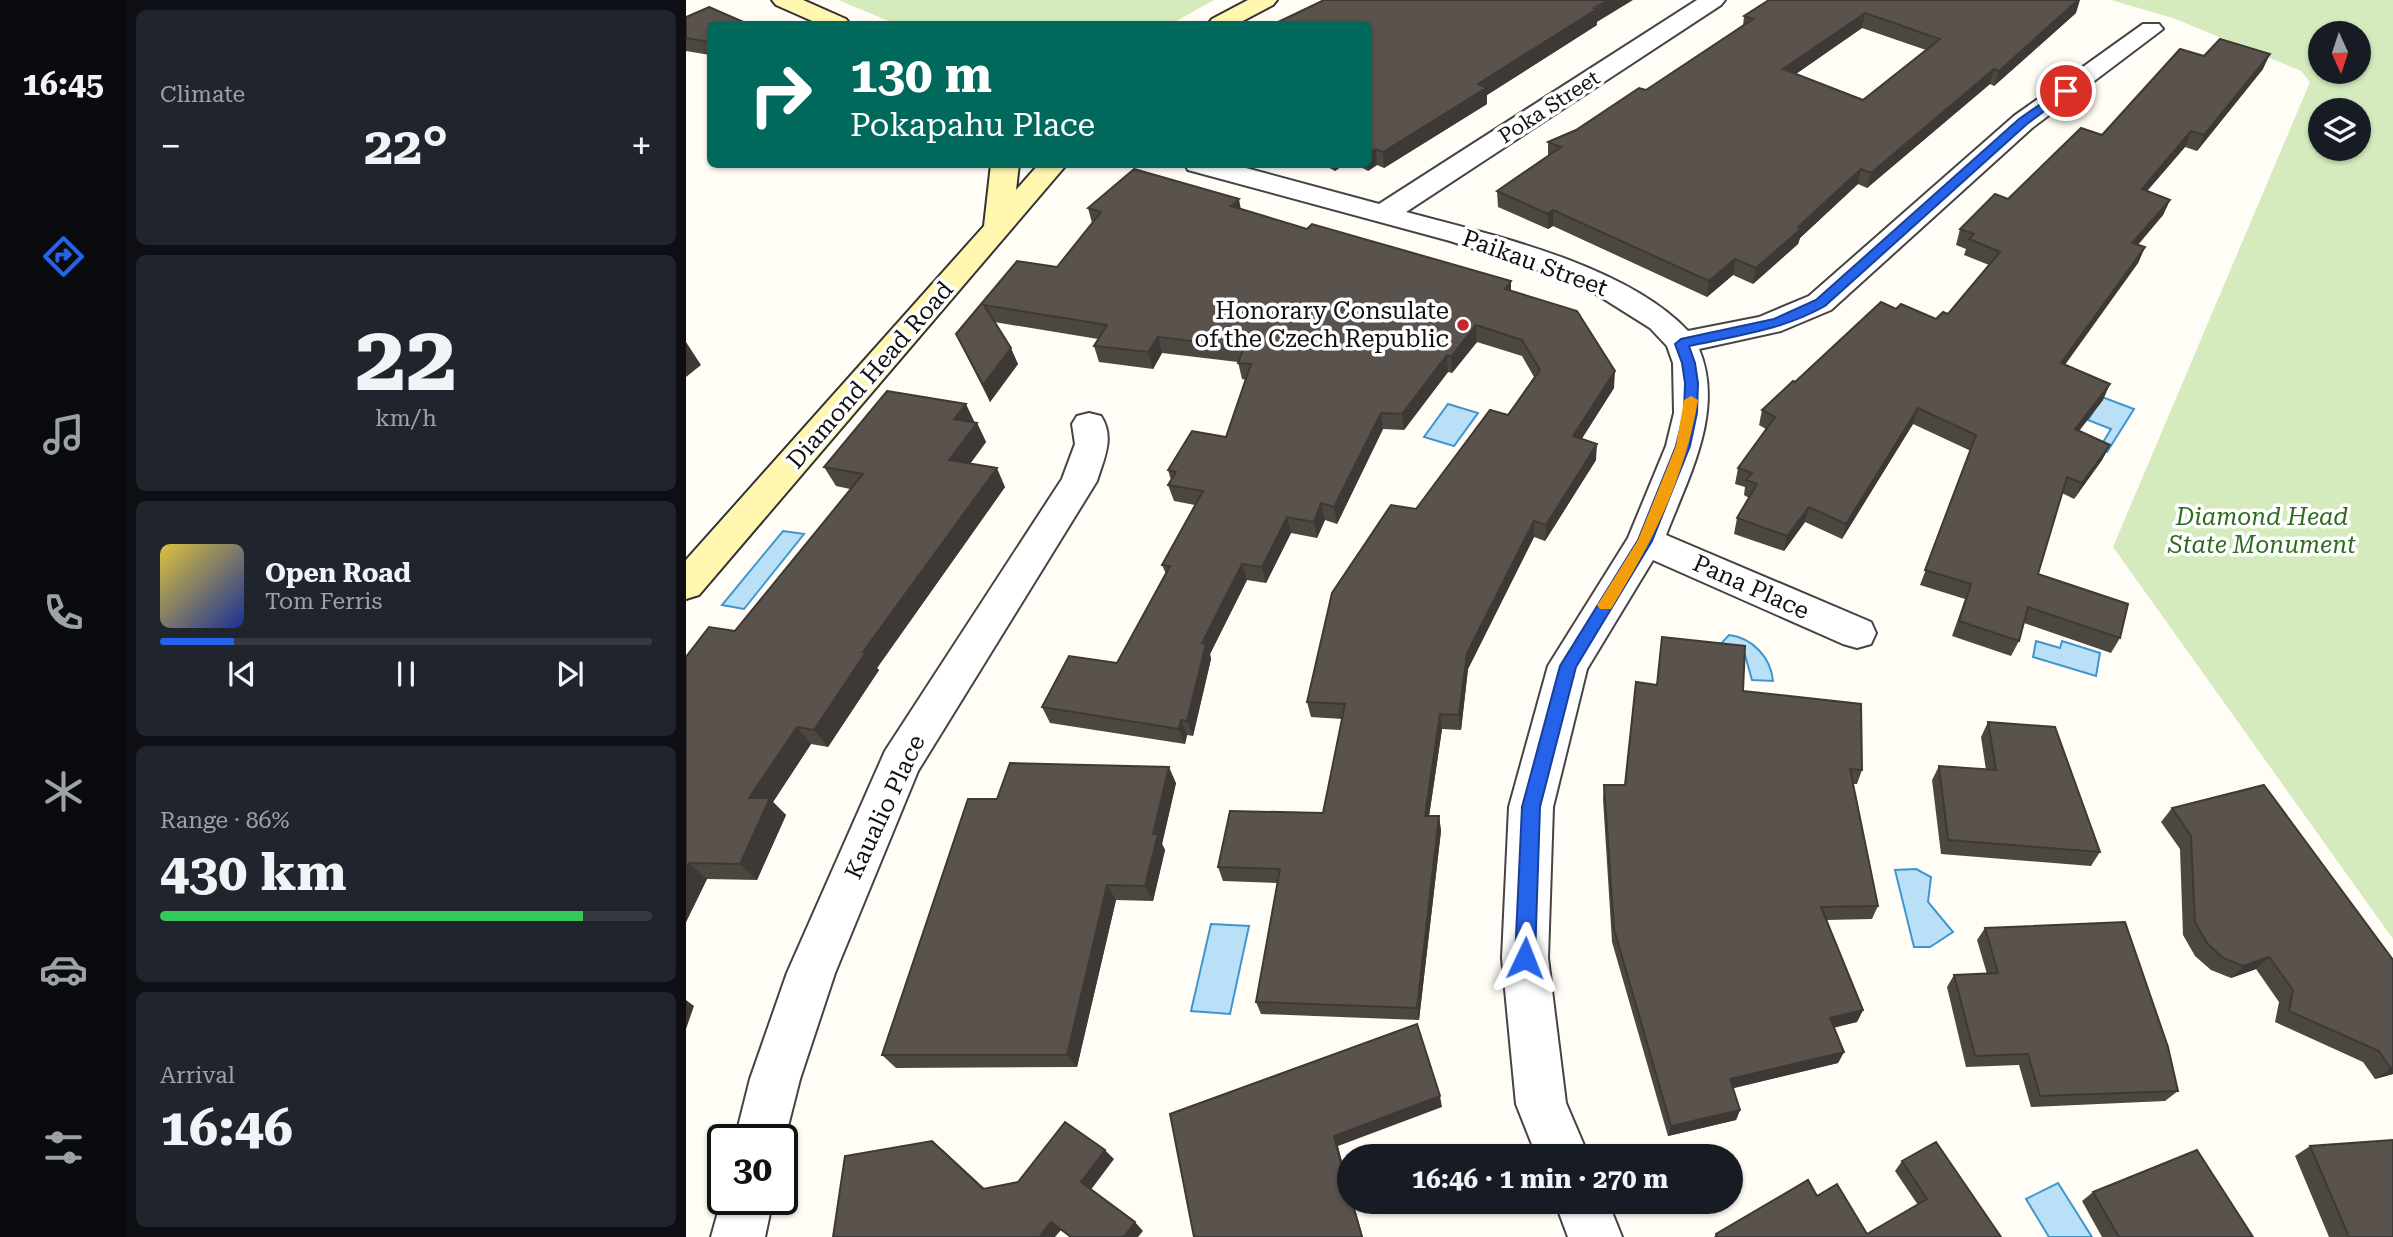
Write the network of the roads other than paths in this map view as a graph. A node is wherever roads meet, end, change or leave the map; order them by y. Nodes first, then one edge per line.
1 (784, 0) edge
2 (1265, 0) edge
3 (1713, 0) edge
4 (831, 21) edge
5 (1226, 21) edge
6 (2151, 29) dead end
7 (1005, 168) edge
8 (1050, 168) edge
9 (1213, 168) edge
10 (1385, 213) junction
11 (998, 228) junction
12 (1681, 344) junction
13 (1088, 424) dead end
14 (1645, 541) junction
15 (686, 585) edge
16 (1857, 633) dead end
17 (764, 1124) edge
18 (1558, 1144) edge
19 (1586, 1214) edge
20 (743, 1215) edge
21 (738, 1237) edge
22 (1595, 1237) edge

1 - 4 street
2 - 5 street
3 - 10 street, Poka Street
6 - 12 street
7 - 11 street
8 - 11 street, Diamond Head Road
9 - 10 street, Paikau Street
10 - 12 street, Paikau Street
11 - 15 street, Diamond Head Road
12 - 14 street, Paikau Street
13 - 17 street, Kaualio Place
14 - 16 street, Pana Place
14 - 18 street, Paikau Street
19 - 22 street
20 - 21 street

